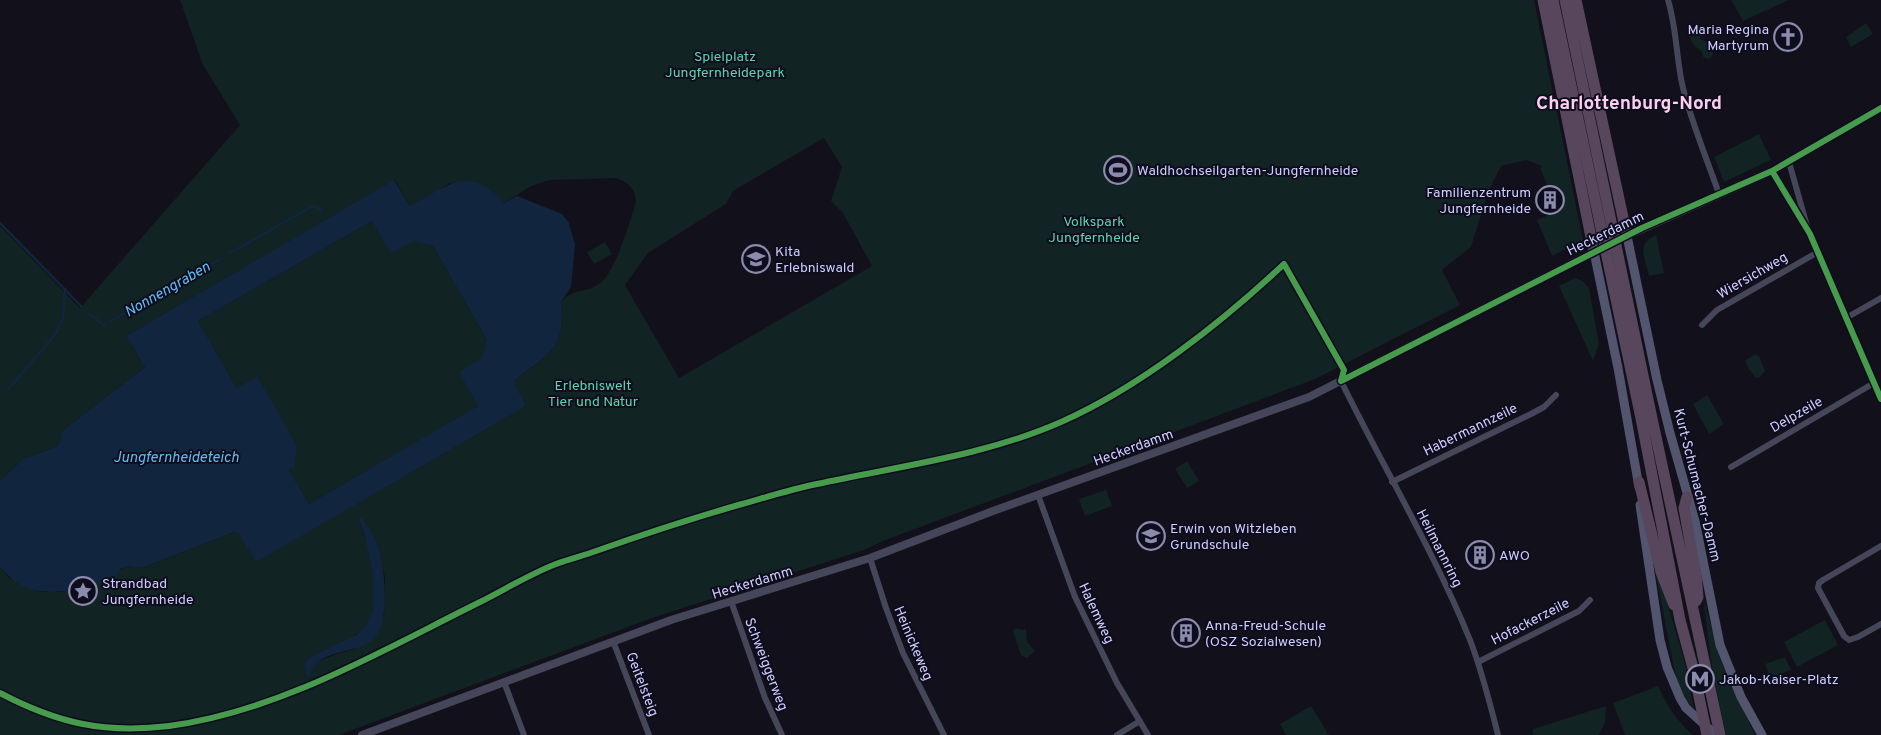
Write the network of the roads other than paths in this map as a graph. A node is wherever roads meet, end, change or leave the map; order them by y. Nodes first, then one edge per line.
1 (1543, 0) edge
2 (1553, 0) edge
3 (1565, 0) edge
4 (1576, 0) edge
5 (1668, 0) edge
6 (1881, 108) edge
7 (1789, 162) junction
8 (1772, 171) junction
9 (1719, 194) junction
10 (1810, 234) junction
11 (1624, 237) junction
12 (1597, 251) junction
13 (1818, 252) junction
14 (1881, 298) edge
15 (1846, 318) junction
16 (1702, 325) dead end
17 (1341, 381) junction
18 (1874, 383) junction
19 (1556, 395) dead end
20 (1881, 399) edge
21 (1731, 467) dead end
22 (1392, 482) junction
23 (1639, 482) junction
24 (1038, 495) junction
25 (1687, 498) junction
26 (1881, 546) edge
27 (870, 558) junction
28 (1590, 600) dead end
29 (731, 601) junction
30 (1694, 607) junction
31 (1680, 620) junction
32 (1881, 624) edge
33 (613, 641) junction
34 (1478, 662) junction
35 (504, 682) junction
36 (1140, 722) junction
37 (362, 735) edge
38 (524, 735) edge
39 (649, 735) edge
40 (782, 735) edge
41 (944, 735) edge
42 (1118, 735) edge
43 (1148, 735) edge
44 (1498, 735) edge
45 (1707, 735) edge
46 (1716, 735) edge
47 (1720, 735) edge
48 (1762, 735) edge

1 - 12 highway
2 - 31 highway
3 - 30 highway
4 - 11 highway
5 - 9 street
6 - 7 street, Heckerdamm
7 - 8 street, Heckerdamm
7 - 10 street
8 - 9 street, Heckerdamm
8 - 10 street
9 - 11 street, Heckerdamm
10 - 13 street
11 - 12 street, Heckerdamm
11 - 25 main road, Kurt-Schumacher-Damm
12 - 17 street, Heckerdamm
12 - 23 main road
13 - 15 street
13 - 16 street, Wiersichweg
14 - 15 street
15 - 18 street
17 - 22 street, Heilmannring
17 - 24 street, Heckerdamm
18 - 20 street
18 - 21 street, Delpzeile
19 - 22 street, Habermannzeile
22 - 34 street, Heilmannring
23 - 31 highway
23 - 46 main road
24 - 27 street, Heckerdamm
24 - 36 street, Halemweg
25 - 30 highway
25 - 48 main road, Kurt-Schumacher-Damm
26 - 32 street
27 - 29 street, Heckerdamm
27 - 41 street, Heinickeweg
28 - 34 street, Hofackerzeile
29 - 33 street, Heckerdamm
29 - 40 street, Schweiggerweg
30 - 47 highway
31 - 45 highway
33 - 35 street, Heckerdamm
33 - 39 street, Geitelsteig
34 - 44 street, Heilmannring
35 - 37 street, Heckerdamm
35 - 38 street
36 - 42 street
36 - 43 street, Halemweg

